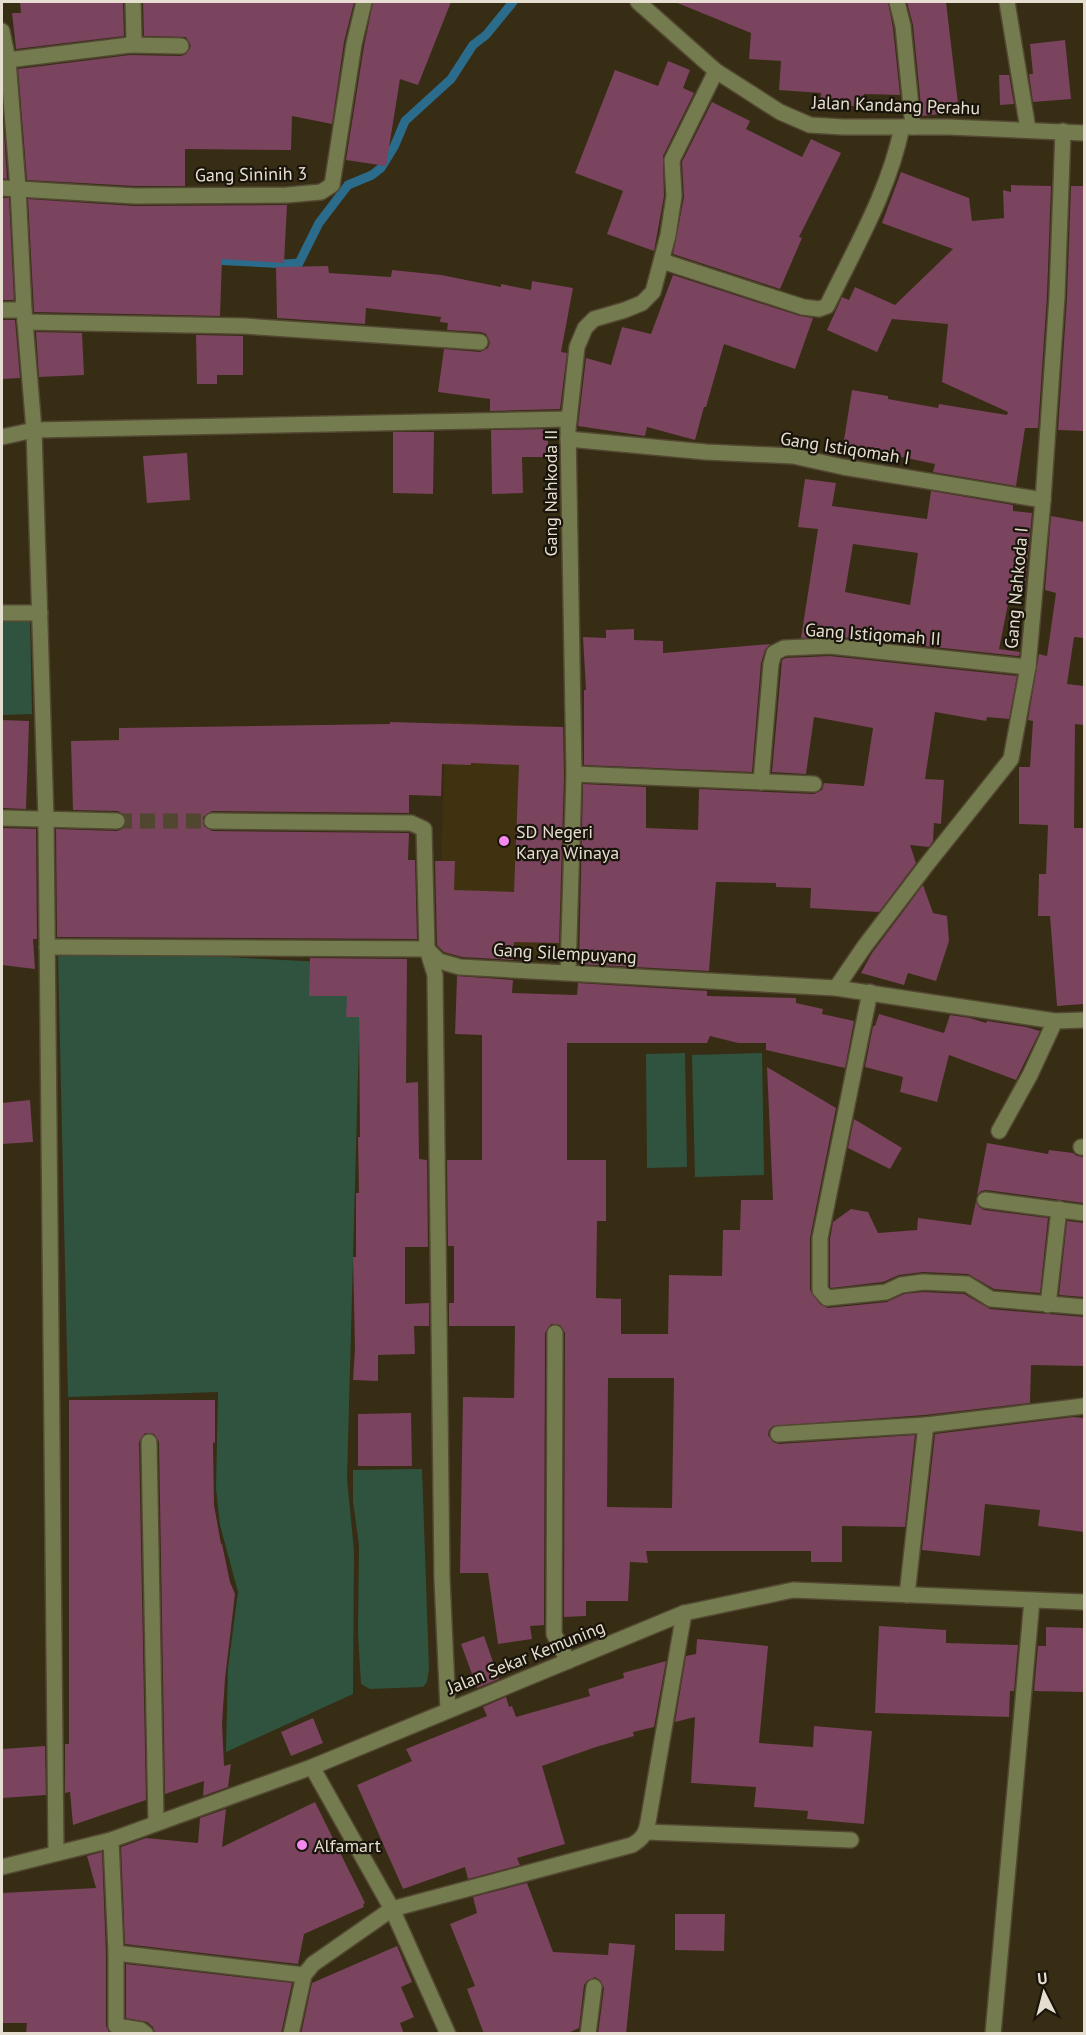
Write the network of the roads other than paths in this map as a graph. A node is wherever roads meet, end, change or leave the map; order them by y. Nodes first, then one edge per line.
1 (133, 2) edge
2 (364, 2) edge
3 (638, 2) edge
4 (897, 2) edge
5 (1007, 2) edge
6 (2, 31) edge
7 (130, 45) junction
8 (181, 46) dead end
9 (8, 60) junction
10 (716, 71) junction
11 (908, 127) junction
12 (1028, 129) junction
13 (1063, 131) junction
14 (1084, 133) edge
15 (2, 188) edge
16 (18, 188) junction
17 (662, 261) junction
18 (2, 309) edge
19 (25, 316) junction
20 (480, 342) dead end
21 (569, 419) junction
22 (34, 430) junction
23 (2, 437) edge
24 (568, 439) junction
25 (1043, 500) junction
26 (2, 613) edge
27 (40, 613) junction
28 (1028, 667) junction
29 (574, 774) junction
30 (761, 782) junction
31 (814, 784) dead end
32 (2, 819) edge
33 (45, 820) junction
34 (117, 821) tunnel mouth
35 (212, 821) tunnel mouth
36 (47, 947) junction
37 (427, 949) junction
38 (568, 972) junction
39 (836, 988) junction
40 (870, 992) junction
41 (1084, 1020) edge
42 (1055, 1021) junction
43 (999, 1131) dead end
44 (985, 1200) dead end
45 (1059, 1209) junction
46 (1084, 1213) edge
47 (1048, 1305) junction
48 (1084, 1307) edge
49 (555, 1333) dead end
50 (1084, 1406) edge
51 (926, 1425) junction
52 (778, 1434) dead end
53 (149, 1442) dead end
54 (907, 1595) junction
55 (1032, 1600) junction
56 (1084, 1602) edge
57 (684, 1613) junction
58 (568, 1661) junction
59 (448, 1710) junction
60 (312, 1767) junction
61 (156, 1823) junction
62 (646, 1832) junction
63 (111, 1840) junction
64 (851, 1840) dead end
65 (56, 1853) junction
66 (2, 1867) edge
67 (392, 1909) junction
68 (116, 1953) junction
69 (304, 1975) junction
70 (594, 1988) dead end
71 (146, 2034) edge
72 (291, 2034) edge
73 (448, 2034) edge
74 (588, 2034) edge
75 (993, 2034) edge

1 - 7 street
2 - 16 street, Gang Sininih 3
3 - 10 street, Jalan Kandang Perahu
4 - 11 street
5 - 12 street
6 - 9 street
7 - 8 street
7 - 9 street
9 - 16 street
10 - 11 street, Jalan Kandang Perahu
10 - 17 street, Gang Nahkoda II
11 - 12 street, Jalan Kandang Perahu
11 - 17 street
12 - 13 street, Jalan Kandang Perahu
13 - 14 street, Jalan Kandang Perahu
13 - 25 street, Gang Nahkoda I
15 - 16 street, Gang Sininih 3
16 - 19 street
17 - 21 street, Gang Nahkoda II
18 - 19 street
19 - 20 street
19 - 22 street
21 - 22 street
21 - 24 street, Gang Nahkoda II
22 - 23 street
22 - 27 street
24 - 25 street, Gang Istiqomah I
24 - 29 street, Gang Nahkoda II
25 - 28 street, Gang Nahkoda I
26 - 27 street
27 - 33 street
28 - 30 street, Gang Istiqomah II
28 - 39 street, Gang Nahkoda I
29 - 30 street
29 - 38 street, Gang Nahkoda II
30 - 31 street
32 - 33 street
33 - 34 street
33 - 36 street
35 - 37 street
36 - 37 street
36 - 65 street
37 - 38 street, Gang Silempuyang
37 - 59 street
38 - 39 street, Gang Silempuyang
39 - 40 street, Gang Silempuyang
40 - 42 street, Gang Silempuyang
40 - 47 street
41 - 42 street, Gang Silempuyang
42 - 43 street
44 - 45 street
45 - 46 street
45 - 47 street
47 - 48 street
49 - 58 street
50 - 51 street
51 - 52 street
51 - 54 street
53 - 61 street
54 - 55 street, Jalan Sekar Kemuning
54 - 57 street, Jalan Sekar Kemuning
55 - 56 street, Jalan Sekar Kemuning
55 - 75 street
57 - 58 street, Jalan Sekar Kemuning
57 - 62 street
58 - 59 street, Jalan Sekar Kemuning
59 - 60 street, Jalan Sekar Kemuning
60 - 61 street, Jalan Sekar Kemuning
60 - 67 street
61 - 63 street, Jalan Sekar Kemuning
62 - 64 street
62 - 67 street
63 - 65 street, Jalan Sekar Kemuning
63 - 68 street
65 - 66 street, Jalan Sekar Kemuning
67 - 69 street
67 - 73 street
68 - 69 street
68 - 71 street
69 - 72 street
70 - 74 street

